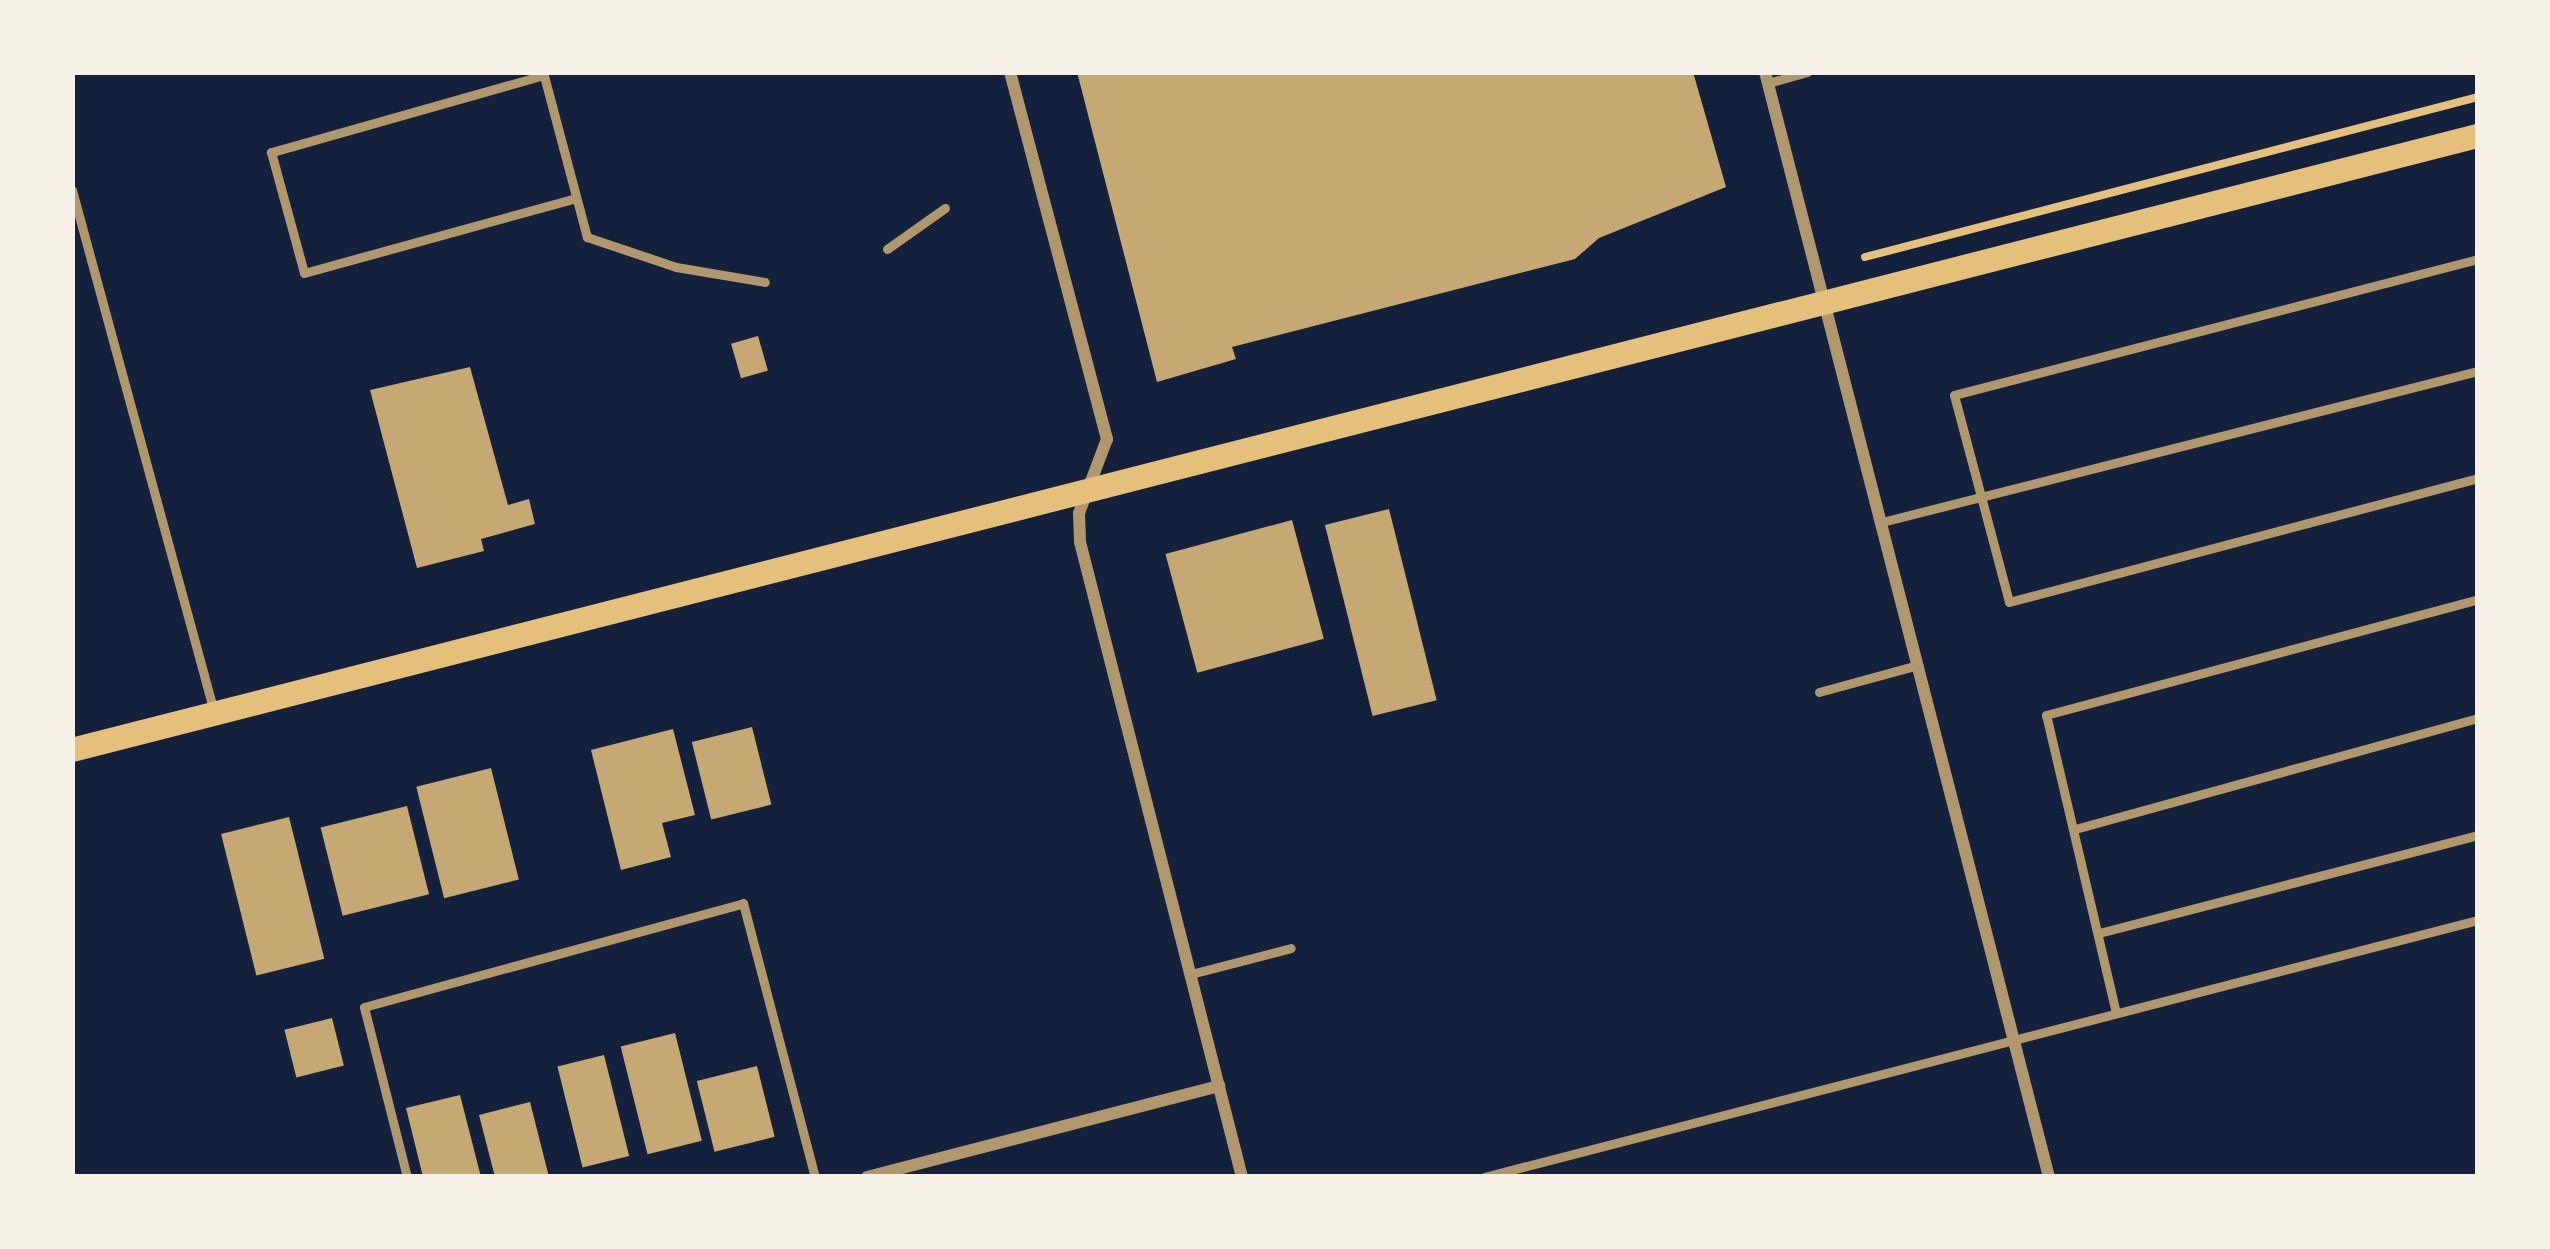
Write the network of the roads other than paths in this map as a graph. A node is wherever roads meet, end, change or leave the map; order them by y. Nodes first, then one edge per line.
1 (1010, 72) edge
2 (1807, 72) edge
3 (544, 73) edge
4 (1766, 78) edge
5 (2478, 136) edge
6 (72, 190) edge
7 (576, 198) junction
8 (945, 208) dead end
9 (887, 249) dead end
10 (2478, 260) edge
11 (765, 282) dead end
12 (1826, 298) junction
13 (2478, 371) edge
14 (2478, 478) edge
15 (1092, 488) junction
16 (1978, 497) junction
17 (1882, 522) junction
18 (2478, 599) edge
19 (1918, 665) junction
20 (1819, 692) dead end
21 (214, 713) junction
22 (2478, 718) edge
23 (72, 750) edge
24 (2075, 829) junction
25 (2478, 835) edge
26 (2478, 920) edge
27 (2099, 933) junction
28 (1292, 948) dead end
29 (1191, 974) junction
30 (2116, 1013) junction
31 (2014, 1042) junction
32 (1219, 1086) junction
33 (407, 1177) edge
34 (814, 1177) edge
35 (867, 1177) edge
36 (1242, 1177) edge
37 (1484, 1177) edge
38 (2049, 1177) edge

1 - 15 street
2 - 4 lane
3 - 7 lane
3 - 7 lane
4 - 12 street
5 - 12 main road
6 - 21 lane
7 - 11 lane
8 - 9 lane
10 - 16 lane
12 - 15 main road
12 - 17 street
13 - 16 lane
14 - 16 lane
15 - 21 main road
15 - 29 street
16 - 17 lane
17 - 19 street
18 - 24 lane
19 - 20 lane
19 - 31 street
21 - 23 main road
22 - 24 lane
24 - 27 lane
25 - 27 lane
26 - 30 lane
27 - 30 lane
28 - 29 lane
29 - 32 street
30 - 31 lane
31 - 37 lane
31 - 38 street
32 - 35 street
32 - 36 street
33 - 34 lane

